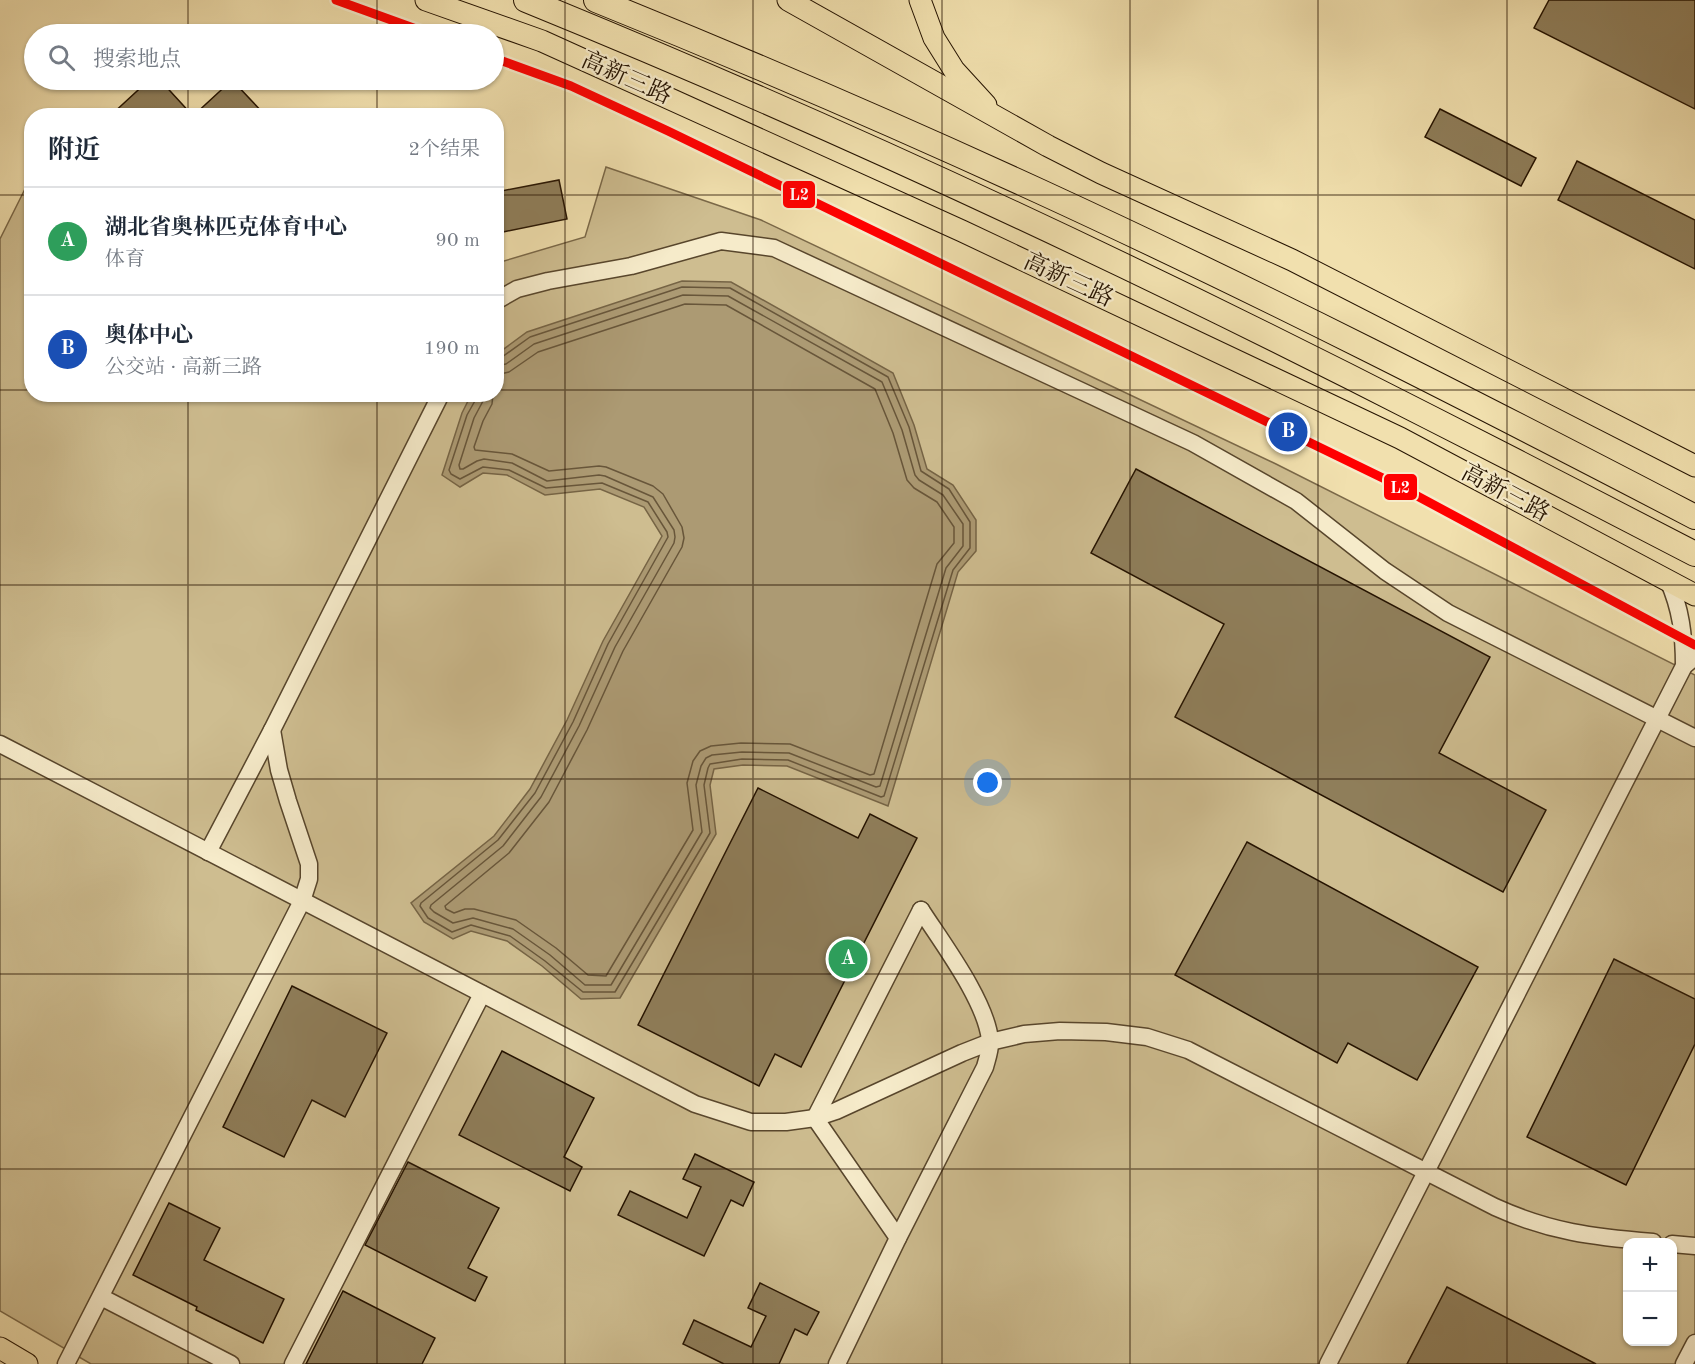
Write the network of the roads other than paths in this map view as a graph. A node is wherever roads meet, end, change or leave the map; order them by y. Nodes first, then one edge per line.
1 (426, 0) edge
2 (526, 0) edge
3 (596, 0) edge
4 (788, 0) edge
5 (920, 0) edge
6 (494, 24) edge
7 (504, 28) edge
8 (1001, 120) junction
9 (504, 296) edge
10 (437, 402) edge
11 (1695, 466) edge
12 (1695, 516) edge
13 (1695, 554) edge
14 (1668, 580) junction
15 (1695, 595) edge
16 (1689, 662) edge
17 (1657, 718) junction
18 (272, 730) junction
19 (1695, 738) edge
20 (0, 744) edge
21 (208, 852) junction
22 (302, 901) junction
23 (482, 994) junction
24 (990, 1042) junction
25 (815, 1118) junction
26 (1426, 1172) junction
27 (898, 1238) junction
28 (1623, 1239) edge
29 (1677, 1244) edge
30 (1695, 1246) edge
31 (101, 1298) junction
32 (1695, 1343) edge
33 (0, 1348) edge
34 (27, 1364) edge
35 (66, 1364) edge
36 (231, 1364) edge
37 (293, 1364) edge
38 (837, 1364) edge
39 (1328, 1364) edge
40 (1684, 1364) edge

1 - 6 main road, 高新三路
2 - 13 highway, 高新三路
3 - 12 highway
4 - 8 main road
5 - 8 main road
7 - 14 main road, 高新三路
8 - 11 main road
9 - 17 street
10 - 18 street
14 - 15 main road, 高新三路
14 - 16 street
16 - 17 street
17 - 19 street
17 - 26 street
18 - 21 street
18 - 22 street
20 - 21 street
21 - 22 street
22 - 23 street
22 - 31 street
23 - 25 street
23 - 37 street
24 - 25 street
24 - 25 street
24 - 26 street
24 - 27 street
25 - 27 street
26 - 28 street
26 - 39 street
27 - 38 street
29 - 30 street
31 - 35 street
31 - 36 street
32 - 40 street
33 - 34 main road

